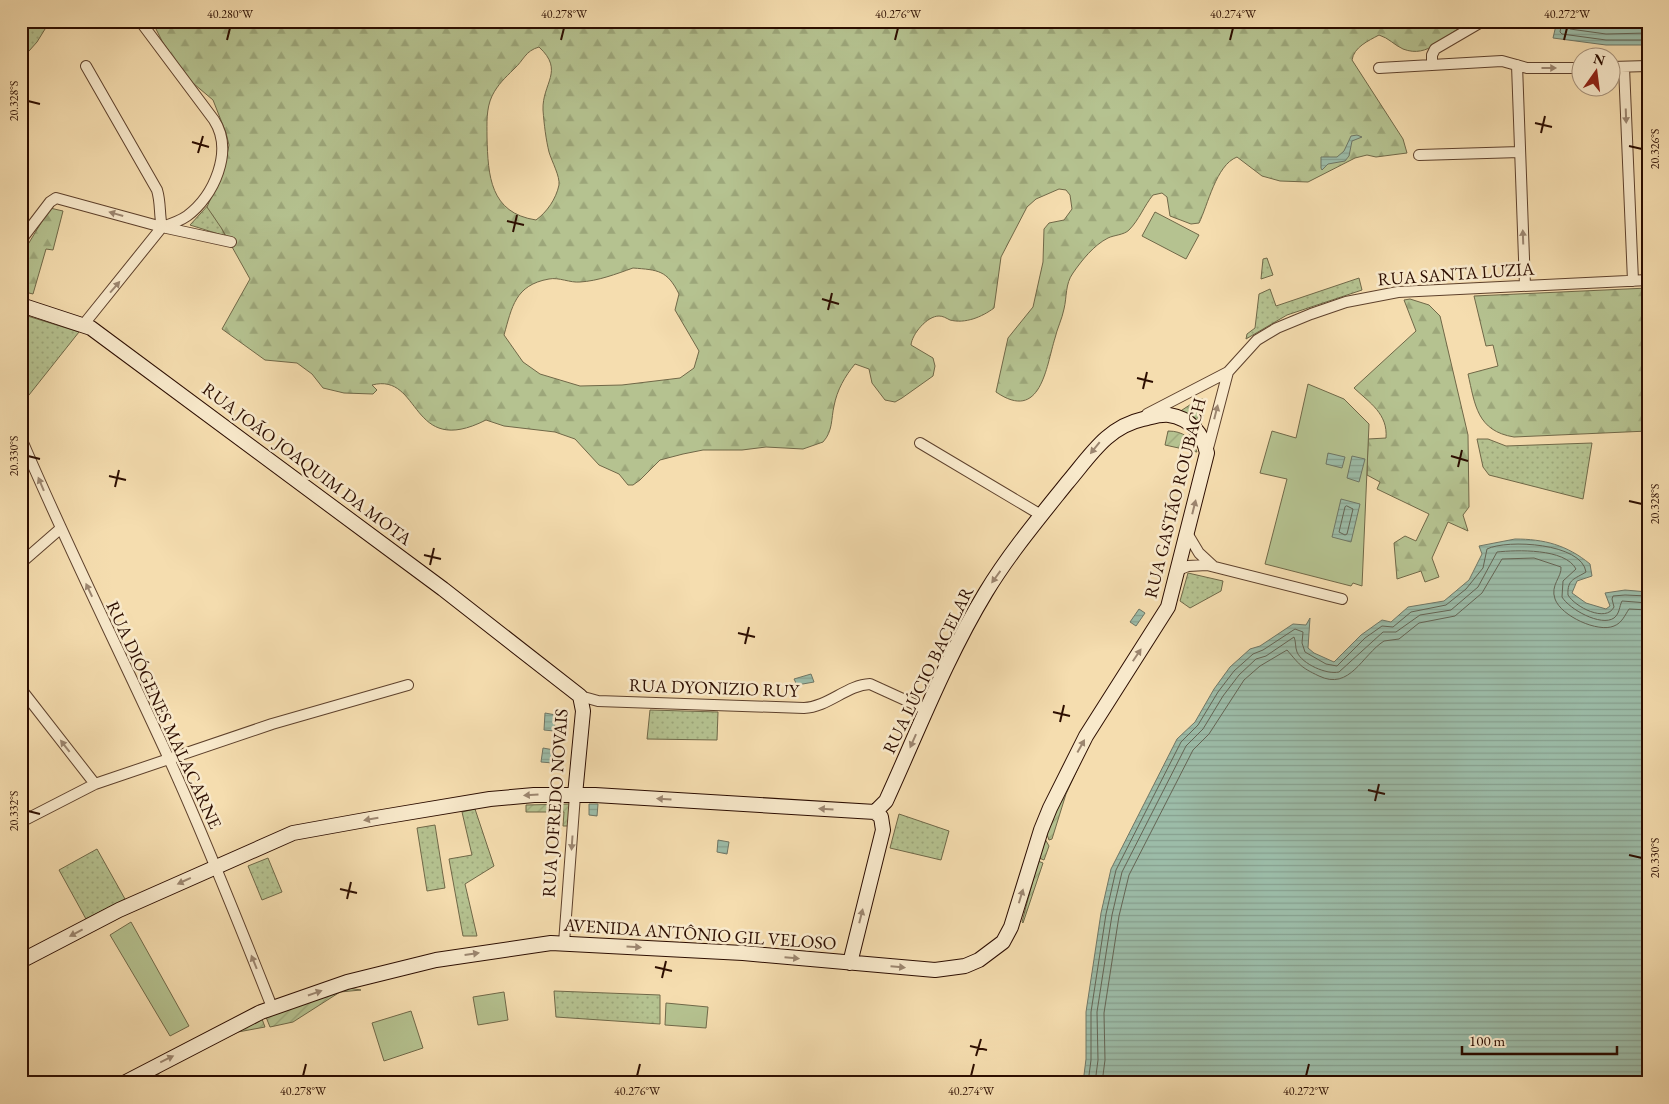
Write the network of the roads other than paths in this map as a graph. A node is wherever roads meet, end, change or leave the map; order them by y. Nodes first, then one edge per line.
1 (140, 21) edge
2 (1482, 21) edge
3 (1432, 65) junction
4 (1517, 65) junction
5 (86, 66) dead end
6 (1648, 66) edge
7 (1624, 67) joint
8 (1379, 68) dead end
9 (1572, 68) edge
10 (1520, 152) junction
11 (1419, 155) dead end
12 (162, 227) junction
13 (21, 240) edge
14 (231, 242) dead end
15 (1648, 280) edge
16 (1634, 281) junction
17 (1525, 286) junction
18 (21, 305) edge
19 (84, 324) junction
20 (1228, 372) junction
21 (1134, 421) junction
22 (21, 438) edge
23 (920, 443) dead end
24 (1207, 453) junction
25 (1041, 515) junction
26 (60, 529) junction
27 (1187, 533) junction
28 (21, 563) edge
29 (1213, 566) junction
30 (1178, 570) junction
31 (1342, 599) dead end
32 (408, 685) dead end
33 (21, 689) edge
34 (580, 696) junction
35 (927, 710) junction
36 (169, 759) junction
37 (95, 784) junction
38 (575, 794) junction
39 (875, 812) junction
40 (21, 822) edge
41 (216, 866) junction
42 (564, 943) junction
43 (21, 961) edge
44 (850, 963) junction
45 (272, 1007) junction
46 (124, 1083) edge

1 - 12 street
2 - 3 street
3 - 4 street
3 - 8 street
4 -> 9 street
4 - 10 street
5 - 12 street
6 - 7 street
7 -> 16 street
10 - 11 street
17 -> 10 street
12 -> 13 street
12 - 14 street
19 -> 12 street
15 - 16 street, RUA SANTA LUZIA
16 - 17 street, RUA SANTA LUZIA
17 - 20 street, RUA SANTA LUZIA
18 - 19 street, RUA JOÃO JOAQUIM DA MOTA
19 - 34 street, RUA JOÃO JOAQUIM DA MOTA
20 - 21 street, RUA LÚCIO BACELAR
24 -> 20 street, RUA GASTÃO ROUBACH
21 - 24 street
21 -> 25 street, RUA LÚCIO BACELAR
26 -> 22 street, RUA DIÓGENES MALACARNE
23 - 25 street
27 -> 24 street, RUA GASTÃO ROUBACH
25 -> 35 street, RUA LÚCIO BACELAR
26 - 28 street
36 -> 26 street, RUA DIÓGENES MALACARNE
27 - 29 street
27 - 30 street, RUA GASTÃO ROUBACH
29 - 30 street
29 - 31 street
44 -> 30 street, RUA GASTÃO ROUBACH
32 - 36 street
37 -> 33 street
34 - 35 street, RUA DYONIZIO RUY
34 - 38 street, RUA JOFREDO NOVAIS
35 -> 39 street, RUA LÚCIO BACELAR
36 - 37 street
36 - 41 street, RUA DIÓGENES MALACARNE
37 - 40 street
39 -> 38 street
38 -> 41 street
38 -> 42 street, RUA JOFREDO NOVAIS
44 -> 39 street
41 -> 43 street
45 -> 41 street, RUA DIÓGENES MALACARNE
42 -> 44 street, AVENIDA ANTÔNIO GIL VELOSO
45 -> 42 street, AVENIDA ANTÔNIO GIL VELOSO
46 -> 45 street, AVENIDA ANTÔNIO GIL VELOSO

